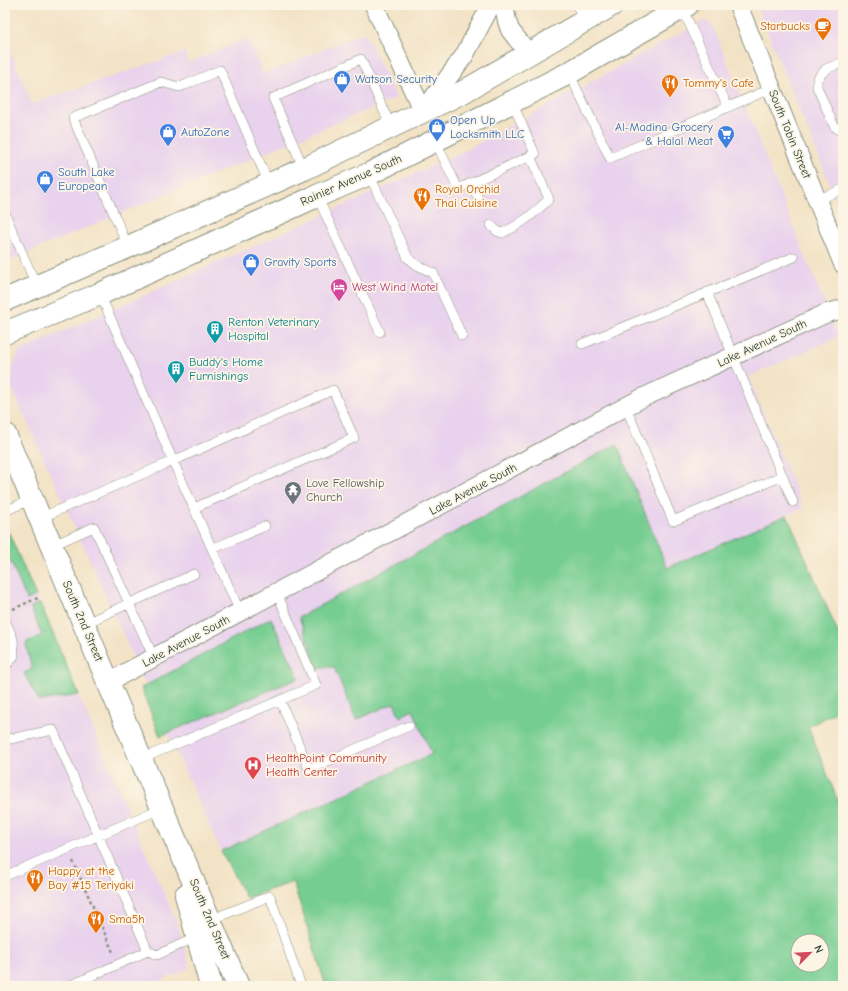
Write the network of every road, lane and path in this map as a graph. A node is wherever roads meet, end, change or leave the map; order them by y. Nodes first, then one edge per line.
1 (374, 5) edge
2 (491, 5) edge
3 (504, 5) edge
4 (612, 5) edge
5 (738, 5) edge
6 (685, 6) edge
7 (580, 13) edge
8 (843, 17) edge
9 (839, 20) dead end
10 (529, 54) junction
11 (843, 62) edge
12 (569, 73) junction
13 (772, 88) junction
14 (512, 102) junction
15 (728, 107) junction
16 (423, 112) junction
17 (391, 127) junction
18 (843, 133) edge
19 (436, 140) junction
20 (530, 156) junction
21 (304, 169) junction
22 (369, 174) junction
23 (269, 184) junction
24 (470, 184) junction
25 (843, 189) edge
26 (317, 196) junction
27 (478, 198) dead end
28 (817, 200) junction
29 (5, 214) edge
30 (491, 225) dead end
31 (128, 247) junction
32 (794, 256) dead end
33 (843, 264) edge
34 (37, 287) junction
35 (707, 292) junction
36 (100, 294) junction
37 (5, 300) edge
38 (843, 309) edge
39 (380, 332) dead end
40 (5, 333) edge
41 (462, 336) dead end
42 (582, 344) dead end
43 (733, 356) junction
44 (626, 407) junction
45 (5, 434) edge
46 (174, 461) junction
47 (783, 476) junction
48 (794, 502) dead end
49 (194, 508) junction
50 (36, 509) junction
51 (5, 511) edge
52 (265, 526) dead end
53 (51, 546) junction
54 (212, 549) junction
55 (194, 574) dead end
56 (277, 593) junction
57 (40, 597) dead end
58 (128, 604) junction
59 (12, 610) dead end
60 (240, 612) junction
61 (5, 620) edge
62 (84, 624) junction
63 (9, 639) edge
64 (154, 658) junction
65 (5, 667) edge
66 (108, 682) junction
67 (280, 700) junction
68 (409, 726) dead end
69 (5, 740) edge
70 (141, 759) junction
71 (162, 808) junction
72 (98, 836) junction
73 (73, 860) dead end
74 (5, 876) edge
75 (204, 928) junction
76 (148, 951) junction
77 (114, 954) dead end
78 (69, 986) edge
79 (211, 986) edge
80 (238, 986) edge
81 (301, 986) edge

1 - 16 street
2 - 16 street
3 - 10 street
4 - 7 main road
5 - 13 street, South Tobin Street
6 - 12 main road, Rainier Avenue South
6 - 15 lane
7 - 10 main road
8 - 9 path
10 - 16 main road
11 - 18 lane
12 - 14 main road, Rainier Avenue South
12 - 15 lane
13 - 15 lane
13 - 28 street, South Tobin Street
14 - 19 main road, Rainier Avenue South
14 - 20 lane
16 - 17 main road
17 - 21 main road
17 - 21 lane
19 - 22 main road, Rainier Avenue South
19 - 24 lane
20 - 24 lane
20 - 30 lane
21 - 23 main road
22 - 26 main road, Rainier Avenue South
22 - 41 lane
23 - 31 main road
23 - 31 lane
24 - 27 lane
25 - 28 lane
26 - 36 main road, Rainier Avenue South
26 - 39 lane
28 - 33 street, South Tobin Street
29 - 34 lane
31 - 34 main road
32 - 35 lane
34 - 37 main road
35 - 42 lane
35 - 43 lane
36 - 40 main road, Rainier Avenue South
36 - 46 lane
38 - 43 street, Lake Avenue South
43 - 44 street, Lake Avenue South
43 - 47 lane
44 - 47 lane
44 - 56 street, Lake Avenue South
45 - 50 main road, South 2nd Street
46 - 49 lane
46 - 49 lane
46 - 50 lane
47 - 48 lane
49 - 54 lane
50 - 51 lane
50 - 53 main road, South 2nd Street
52 - 54 lane
53 - 58 lane
53 - 62 main road, South 2nd Street
54 - 60 lane
55 - 58 lane
56 - 60 street, Lake Avenue South
56 - 67 lane
57 - 59 path
58 - 62 lane
58 - 64 lane
60 - 64 street, Lake Avenue South
61 - 63 lane
62 - 66 main road, South 2nd Street
63 - 65 lane
64 - 66 street, Lake Avenue South
66 - 70 main road, South 2nd Street
67 - 68 lane
67 - 70 lane
69 - 72 lane
70 - 71 main road, South 2nd Street
71 - 72 lane
71 - 75 main road, South 2nd Street
72 - 74 lane
72 - 76 lane
73 - 77 path
75 - 76 lane
75 - 79 main road, South 2nd Street
75 - 80 main road, South 2nd Street
75 - 81 lane
76 - 78 lane

